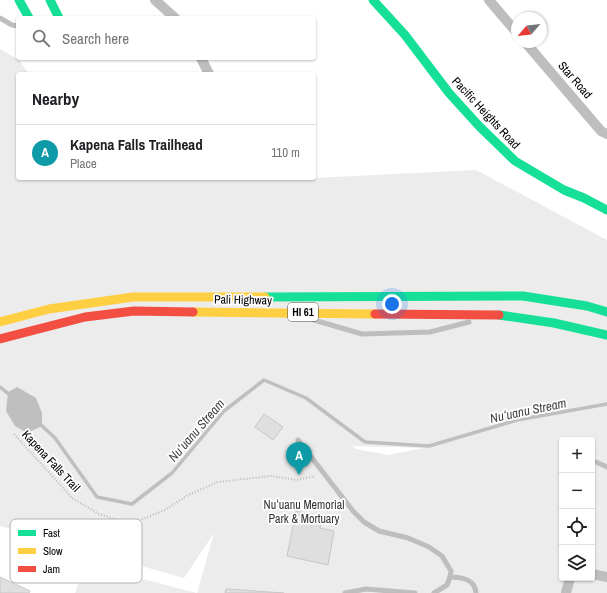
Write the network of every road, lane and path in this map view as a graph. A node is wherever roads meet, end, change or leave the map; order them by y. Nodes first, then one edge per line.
1 (19, 0) edge
2 (50, 0) edge
3 (155, 0) edge
4 (372, 0) edge
5 (489, 0) edge
6 (28, 16) edge
7 (58, 16) edge
8 (173, 16) edge
9 (0, 18) edge
10 (16, 26) edge
11 (511, 26) edge
12 (530, 48) edge
13 (202, 60) edge
14 (208, 72) edge
15 (607, 134) edge
16 (607, 210) edge
17 (286, 312) junction
18 (607, 312) edge
19 (500, 315) junction
20 (0, 322) edge
21 (607, 335) edge
22 (0, 338) edge
23 (14, 434) dead end
24 (298, 440) dead end
25 (596, 462) dead end
26 (607, 467) edge
27 (324, 474) junction
28 (115, 519) edge
29 (142, 519) edge
30 (595, 575) edge
31 (450, 577) junction
32 (607, 577) edge
33 (569, 581) edge
34 (345, 593) edge
35 (415, 593) edge
36 (434, 593) edge
37 (476, 593) edge
38 (566, 593) edge

1 - 6 main road
2 - 7 main road
3 - 8 street
4 - 16 main road, Pacific Heights Road
5 - 11 street
9 - 10 lane
12 - 15 street, Star Road
13 - 14 street
17 - 19 main road, Pali Highway / HI 61
17 - 19 lane
17 - 22 main road, Pali Highway / HI 61
18 - 20 main road, Pali Highway / HI 61
19 - 21 main road, Pali Highway / HI 61
23 - 28 path, Kapena Falls Trail
24 - 27 lane
25 - 26 lane
27 - 29 path, Kapena Falls Trail
27 - 31 lane
30 - 32 street
31 - 36 lane
31 - 37 lane
33 - 38 street
34 - 35 lane

